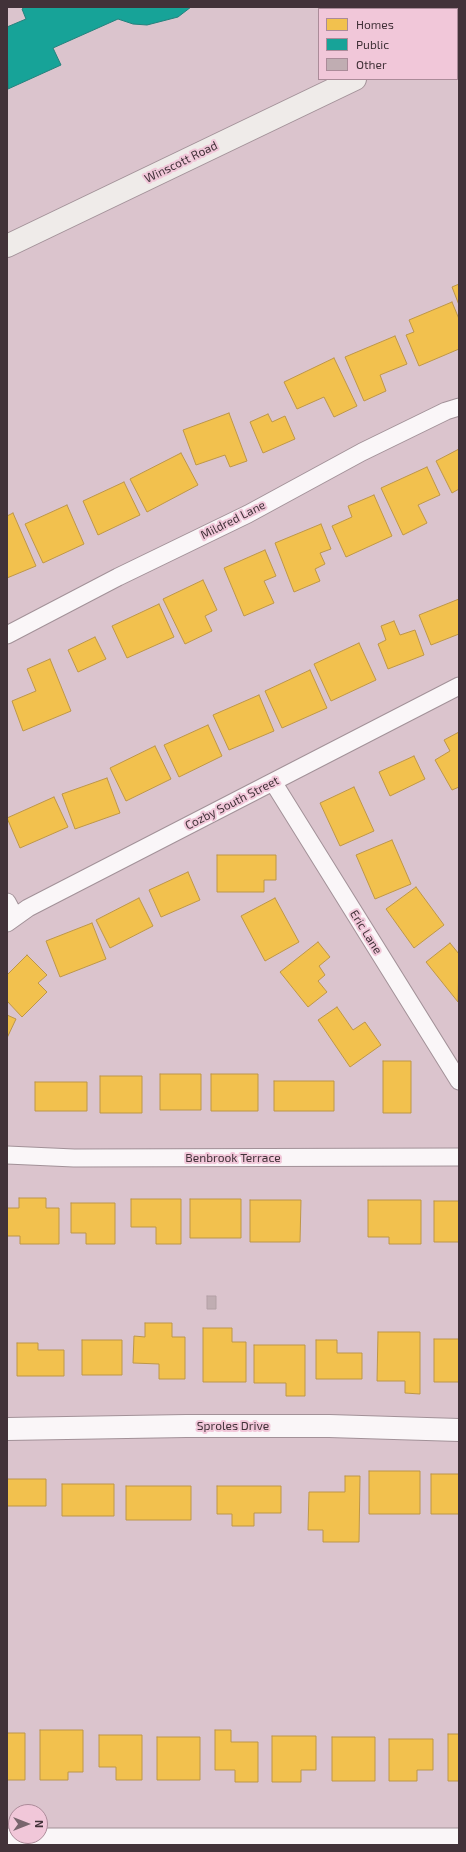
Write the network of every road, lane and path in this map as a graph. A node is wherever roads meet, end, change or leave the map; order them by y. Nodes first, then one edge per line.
1 (352, 80) edge
2 (7, 246) edge
3 (459, 407) edge
4 (7, 635) edge
5 (459, 686) edge
6 (273, 782) junction
7 (7, 902) edge
8 (11, 920) edge
9 (459, 1081) edge
10 (7, 1155) edge
11 (459, 1158) edge
12 (7, 1429) edge
13 (459, 1430) edge
14 (7, 1837) edge
15 (459, 1837) edge

1 - 2 main road, Winscott Road
3 - 4 street, Mildred Lane
5 - 6 street, Cozby South Street
6 - 8 street, Cozby South Street
6 - 9 street, Eric Lane
7 - 8 street
10 - 11 street, Benbrook Terrace
12 - 13 street, Sproles Drive
14 - 15 street

